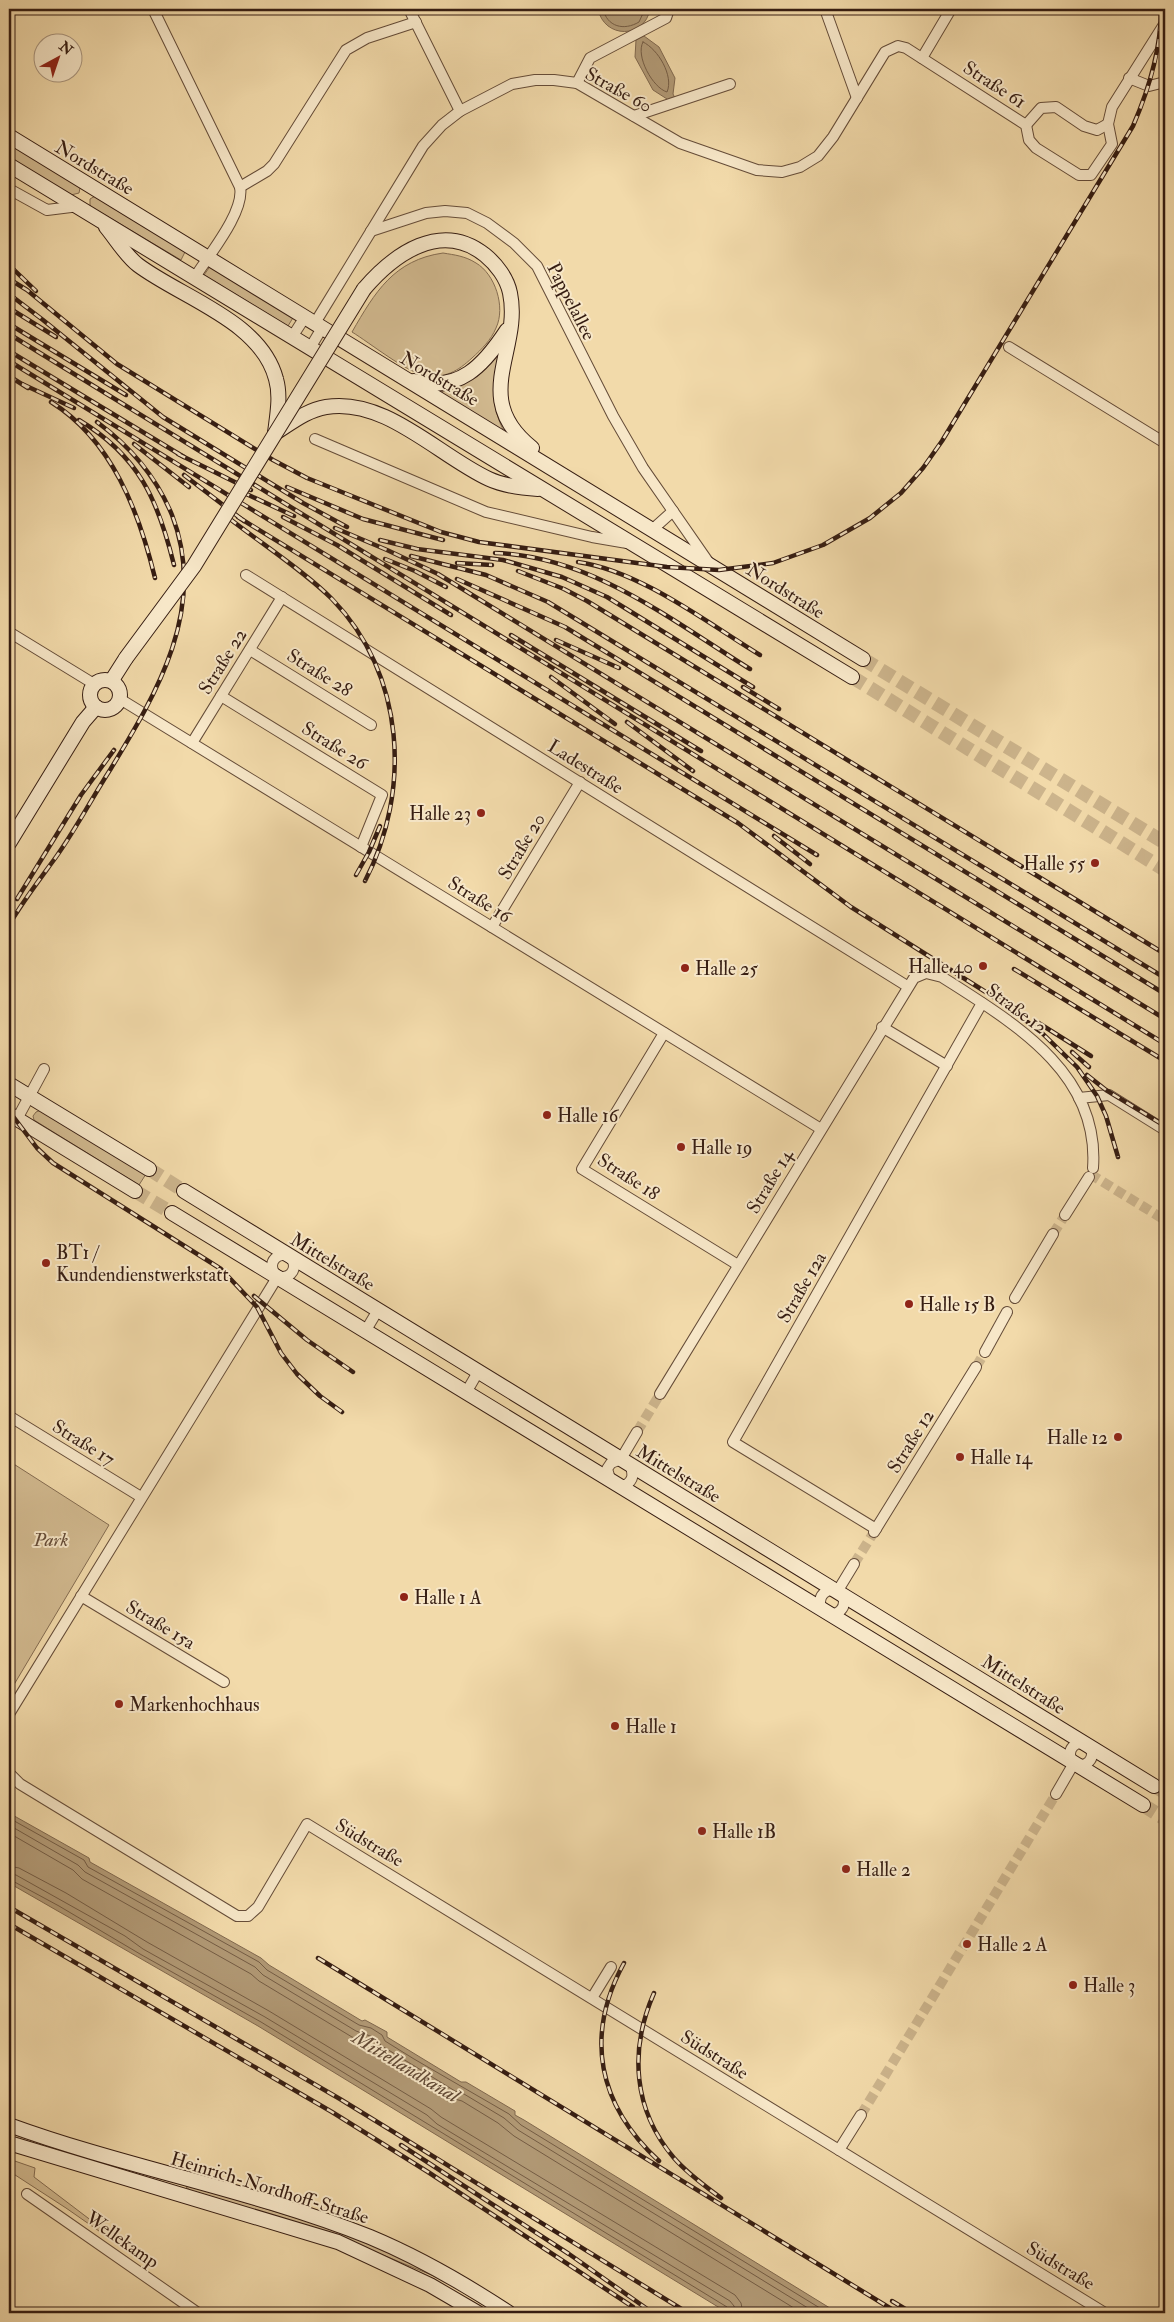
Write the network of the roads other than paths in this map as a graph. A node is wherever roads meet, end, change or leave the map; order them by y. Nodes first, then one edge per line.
1 (153, 9) edge
2 (409, 9) edge
3 (669, 9) edge
4 (825, 9) edge
5 (951, 9) edge
6 (416, 22) junction
7 (1165, 23) edge
8 (922, 58) junction
9 (1129, 78) junction
10 (1165, 82) edge
11 (577, 83) junction
12 (730, 84) dead end
13 (857, 98) junction
14 (460, 111) junction
15 (634, 116) junction
16 (1108, 124) junction
17 (1026, 125) junction
18 (9, 136) edge
19 (9, 165) edge
20 (240, 187) junction
21 (9, 189) edge
22 (79, 206) junction
23 (99, 219) junction
24 (371, 231) junction
25 (207, 257) junction
26 (194, 277) junction
27 (314, 322) junction
28 (509, 327) junction
29 (292, 337) junction
30 (1009, 347) dead end
31 (310, 348) junction
32 (404, 378) junction
33 (275, 433) junction
34 (315, 439) dead end
35 (1165, 443) edge
36 (573, 480) junction
37 (542, 490) junction
38 (673, 512) junction
39 (653, 529) junction
40 (630, 544) junction
41 (711, 564) junction
42 (246, 574) dead end
43 (282, 597) junction
44 (9, 632) edge
45 (250, 650) junction
46 (112, 680) junction
47 (94, 684) junction
48 (221, 696) junction
49 (120, 699) junction
50 (96, 707) junction
51 (371, 724) dead end
52 (192, 743) junction
53 (580, 782) junction
54 (9, 843) edge
55 (361, 847) junction
56 (492, 927) junction
57 (907, 986) junction
58 (982, 1003) junction
59 (882, 1028) junction
60 (664, 1033) junction
61 (947, 1066) junction
62 (44, 1069) dead end
63 (9, 1084) edge
64 (31, 1097) junction
65 (1078, 1098) junction
66 (13, 1116) edge
67 (821, 1129) junction
68 (1165, 1130) edge
69 (149, 1170) tunnel mouth
70 (184, 1191) tunnel mouth
71 (136, 1192) tunnel mouth
72 (172, 1213) tunnel mouth
73 (1065, 1215) tunnel mouth
74 (1053, 1234) tunnel mouth
75 (288, 1256) junction
76 (738, 1265) junction
77 (278, 1276) junction
78 (1015, 1298) dead end
79 (378, 1310) junction
80 (1007, 1312) dead end
81 (366, 1330) junction
82 (985, 1352) tunnel mouth
83 (976, 1367) tunnel mouth
84 (478, 1372) junction
85 (467, 1391) junction
86 (660, 1394) tunnel mouth
87 (9, 1416) edge
88 (638, 1432) tunnel mouth
89 (626, 1462) junction
90 (615, 1482) junction
91 (141, 1497) junction
92 (875, 1530) joint
93 (854, 1564) tunnel mouth
94 (838, 1592) junction
95 (81, 1596) junction
96 (826, 1611) junction
97 (224, 1682) dead end
98 (9, 1714) edge
99 (1087, 1744) junction
100 (1074, 1763) junction
101 (9, 1773) edge
102 (1154, 1786) tunnel mouth
103 (1056, 1794) tunnel mouth
104 (1142, 1805) tunnel mouth
105 (611, 1968) dead end
106 (592, 1998) junction
107 (861, 2115) tunnel mouth
108 (9, 2125) edge
109 (9, 2143) edge
110 (839, 2150) junction
111 (27, 2194) dead end
112 (198, 2313) edge
113 (478, 2313) edge
114 (508, 2313) edge
115 (1105, 2313) edge

1 - 20 street
2 - 6 street
3 - 11 street
4 - 13 street
5 - 8 street
6 - 14 street
6 - 20 street
7 - 9 street
8 - 13 street, Straße 60
8 - 17 street, Straße 61
9 - 10 street
9 - 16 street
11 - 14 street, Straße 60
11 - 15 street, Straße 60
12 - 15 street
13 - 15 street, Straße 60
14 - 24 street, Straße 60
16 - 17 street
16 - 17 street, Straße 61
18 - 25 street, Nordstraße
19 - 22 street, Nordstraße
20 - 25 street
21 - 22 street
22 - 23 street, Nordstraße
23 - 26 street, Nordstraße
23 - 33 street
24 - 27 street, Straße 60
24 - 38 street, Pappelallee
25 - 26 street
25 - 27 street, Nordstraße
26 - 29 street, Nordstraße
27 - 29 street
27 - 31 street
27 - 32 street, Nordstraße
28 - 32 street
28 - 33 street, bridge
28 - 36 street
29 - 31 street, Nordstraße
30 - 35 street
31 - 37 street, Nordstraße
32 - 36 street, Nordstraße
33 - 37 street
33 - 46 street, bridge
34 - 40 street
36 - 39 street, Nordstraße
37 - 40 street, Nordstraße
38 - 39 street
38 - 41 street, Pappelallee
39 - 41 street, Nordstraße
40 - 41 street, Nordstraße
42 - 43 street, Ladestraße
43 - 45 street, Straße 22
43 - 53 street, Ladestraße
44 - 47 street
45 - 48 street, Straße 22
45 - 51 street, Straße 28
46 - 47 street
46 - 49 street
47 - 50 street
48 - 52 street, Straße 22
48 - 55 street, Straße 26
49 - 50 street
49 - 52 street, Straße 16
50 - 54 street
52 - 55 street, Straße 16
53 - 56 street, Straße 20
53 - 57 street, Ladestraße
55 - 56 street, Straße 16
56 - 60 street, Straße 16
57 - 58 street, Straße 12
57 - 59 street, Straße 14
58 - 61 street, Straße 12a
58 - 65 street, Straße 12
59 - 61 street
59 - 67 street, Straße 14
60 - 67 street, Straße 16
60 - 76 street, Straße 18
61 - 92 street, Straße 12a
62 - 64 street
63 - 64 street
64 - 66 street
64 - 69 street
65 - 68 street
65 - 73 street, Straße 12
66 - 71 street
67 - 76 street, Straße 14
70 - 75 street, Mittelstraße
72 - 77 street
74 - 78 street
75 - 77 street
75 - 77 street
75 - 79 street, Mittelstraße
76 - 86 street, Straße 14
77 - 81 street
77 - 91 street
79 - 81 street
79 - 84 street, Mittelstraße
80 - 82 street
81 - 85 street
83 - 92 street, Straße 12
84 - 85 street
84 - 89 street, Mittelstraße
85 - 90 street
87 - 91 street, Straße 17
88 - 89 street
89 - 90 street
89 - 90 street
89 - 94 street, Mittelstraße
90 - 96 street
91 - 95 street
93 - 94 street
94 - 96 street
94 - 96 street
94 - 99 street, Mittelstraße
95 - 97 street, Straße 15a
95 - 98 street
96 - 100 street
99 - 100 street
99 - 100 street
99 - 102 street, Mittelstraße
100 - 103 street
100 - 104 street
101 - 106 street, Südstraße
105 - 106 street
106 - 110 street, Südstraße
107 - 110 street
108 - 114 street, Heinrich-Nordhoff-Straße
109 - 113 street, Heinrich-Nordhoff-Straße
110 - 115 street, Südstraße
111 - 112 street, Wellekamp

